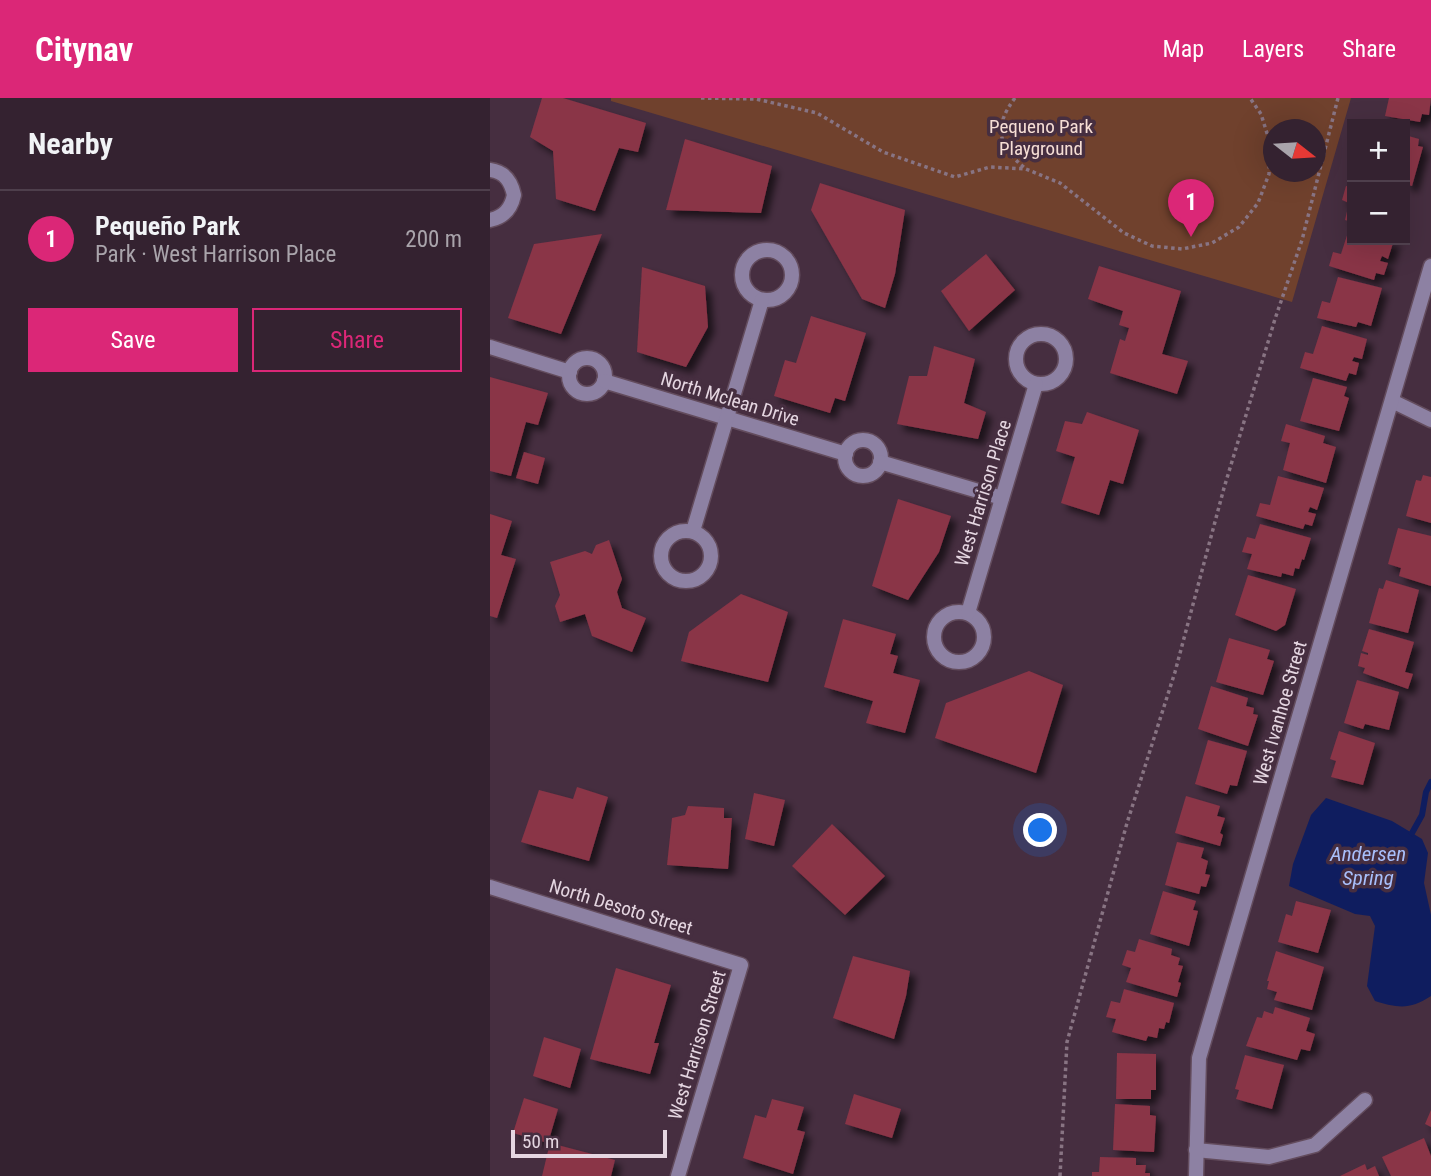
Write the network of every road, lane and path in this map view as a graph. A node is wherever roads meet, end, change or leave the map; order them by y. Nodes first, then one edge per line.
1 (701, 98) edge
2 (1015, 98) edge
3 (1250, 98) edge
4 (1338, 98) edge
5 (1026, 169) junction
6 (490, 170) edge
7 (490, 220) edge
8 (1431, 266) edge
9 (762, 300) dead end
10 (490, 347) edge
11 (570, 372) junction
12 (604, 381) junction
13 (1036, 384) dead end
14 (1392, 401) junction
15 (726, 417) junction
16 (1431, 420) edge
17 (846, 454) junction
18 (880, 462) junction
19 (1002, 498) junction
20 (693, 531) dead end
21 (968, 613) dead end
22 (490, 887) edge
23 (741, 965) joint
24 (1365, 1100) dead end
25 (1196, 1150) junction
26 (678, 1176) edge
27 (1060, 1176) edge
28 (1196, 1176) edge

1 - 5 path
2 - 5 path
3 - 5 path
4 - 27 path
6 - 7 street
8 - 14 street, West Ivanhoe Street
9 - 15 street
10 - 11 street
11 - 12 street, North Mclean Drive
11 - 12 street
12 - 15 street, North Mclean Drive
13 - 19 street, West Harrison Place
14 - 16 street
14 - 25 street, West Ivanhoe Street
15 - 17 street, North Mclean Drive
15 - 20 street
17 - 18 street
17 - 18 street, North Mclean Drive
18 - 19 street
19 - 21 street, West Harrison Place
22 - 23 street, North Desoto Street
23 - 26 street, West Harrison Street
24 - 25 street
25 - 28 street, West Ivanhoe Street

